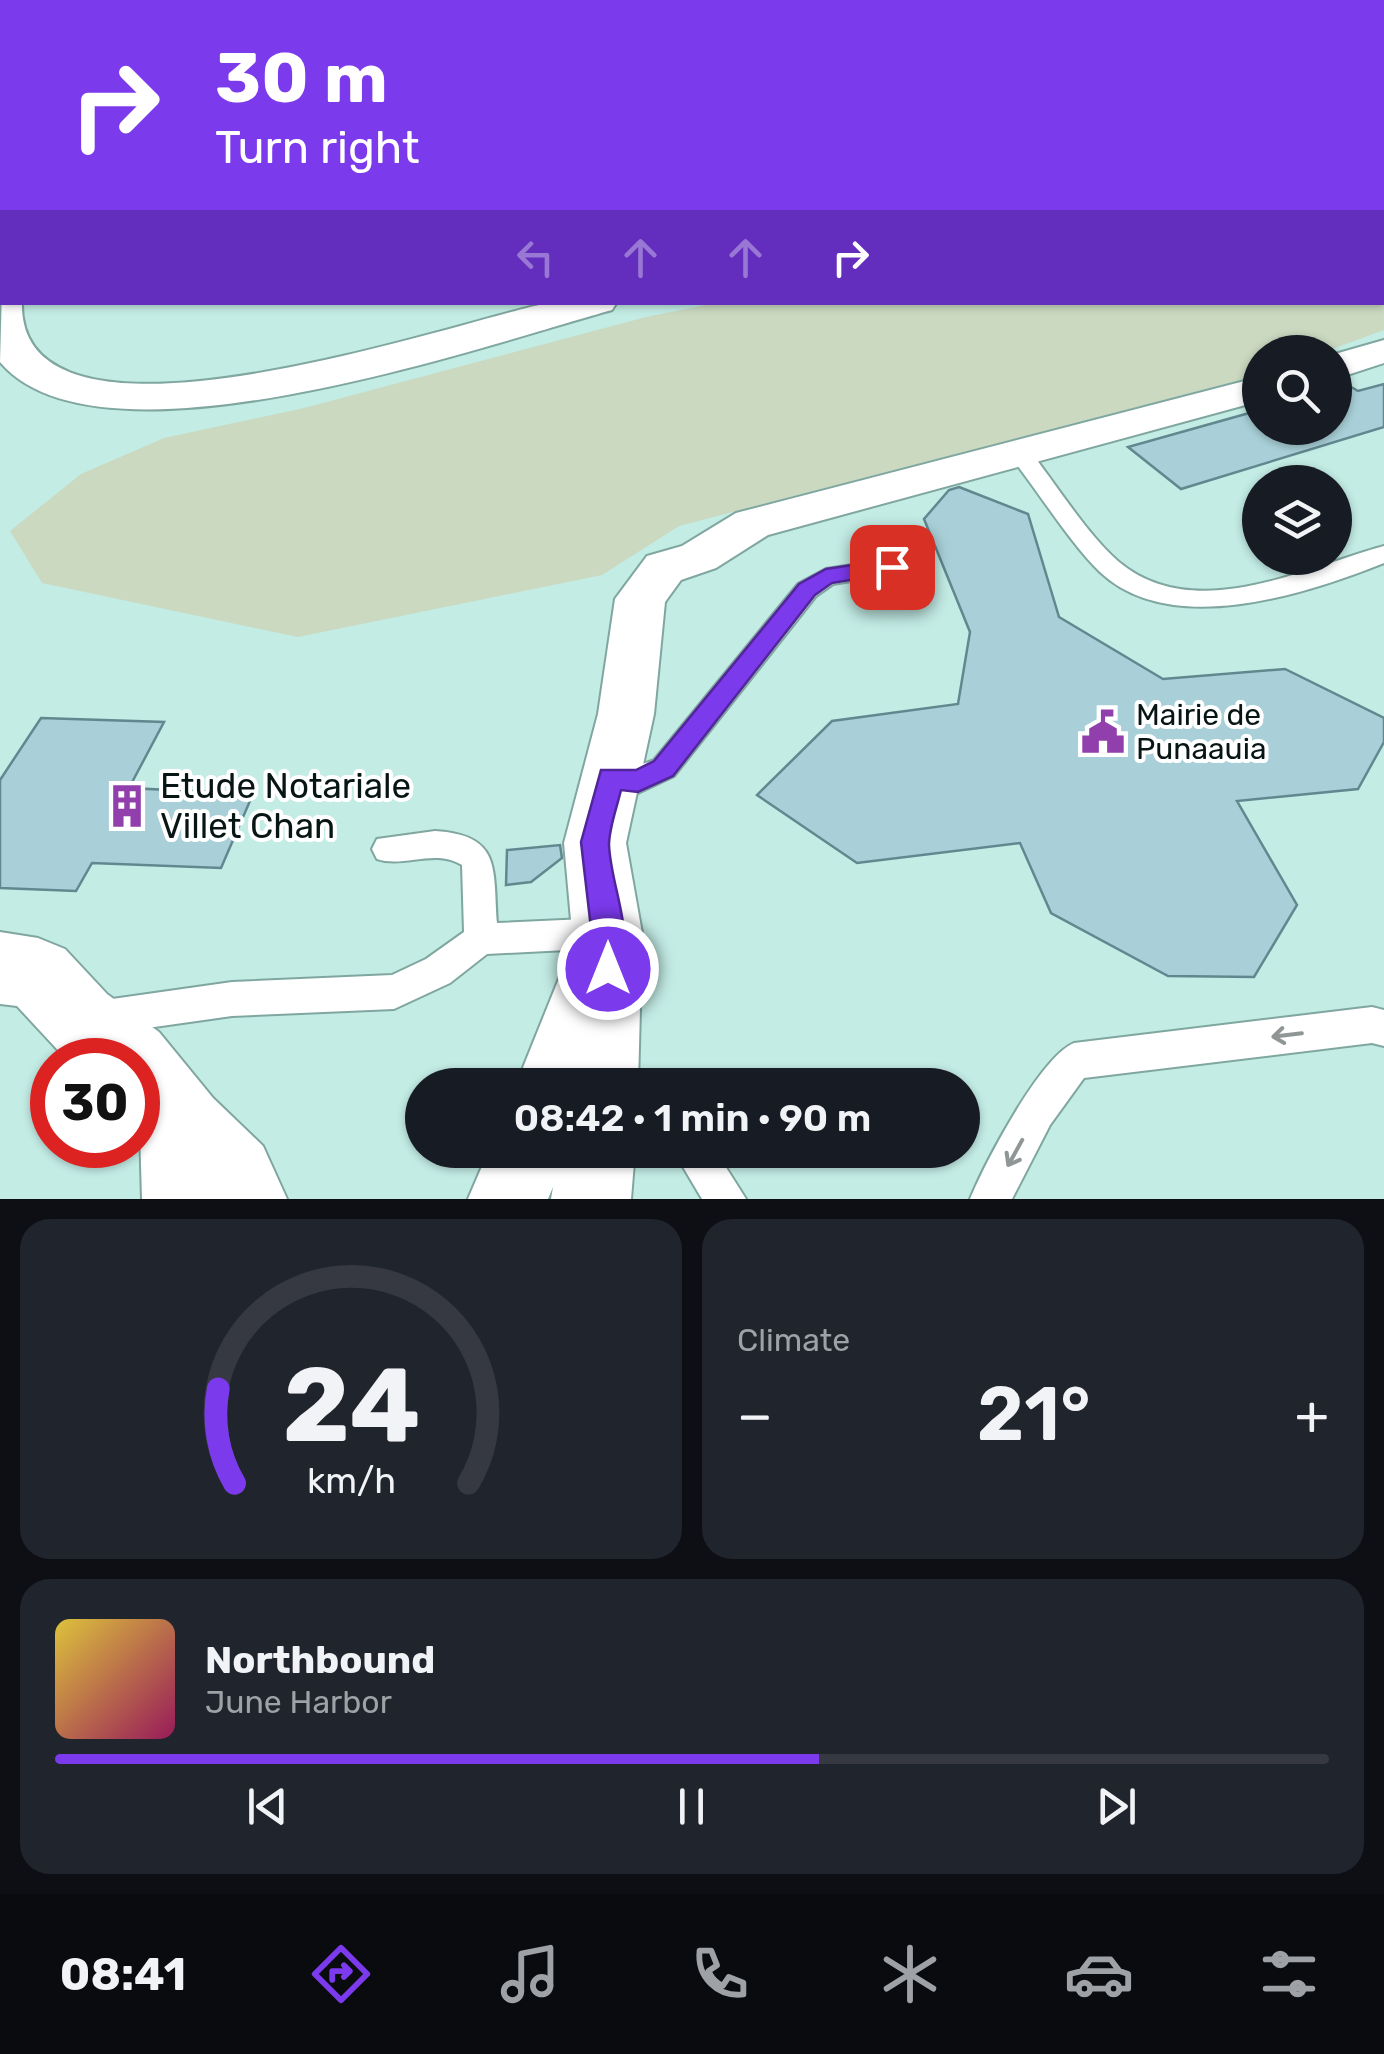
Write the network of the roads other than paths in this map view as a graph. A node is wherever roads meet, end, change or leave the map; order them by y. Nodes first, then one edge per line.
1 (3, 305) edge
2 (587, 305) edge
3 (1384, 350) edge
4 (1352, 361) edge
5 (1242, 394) edge
6 (1019, 452) junction
7 (1384, 554) edge
8 (892, 567) dead end
9 (610, 778) junction
10 (388, 849) dead end
11 (610, 932) junction
12 (481, 940) junction
13 (0, 968) edge
14 (1384, 1028) edge
15 (94, 1038) edge
16 (599, 1068) edge
17 (160, 1077) edge
18 (160, 1111) edge
19 (521, 1168) edge
20 (594, 1168) edge
21 (704, 1168) edge
22 (242, 1199) edge
23 (508, 1199) edge
24 (591, 1199) edge
25 (726, 1199) edge
26 (990, 1199) edge

1 - 2 main road
3 - 4 street
5 - 6 street
6 - 7 lane
6 - 9 street
8 - 9 lane
9 - 11 street
10 - 12 lane
11 - 12 lane
11 - 16 street
12 - 17 lane
13 - 15 main road
14 -> 26 lane
18 - 22 main road
19 - 23 street
20 - 24 street
21 - 25 lane

